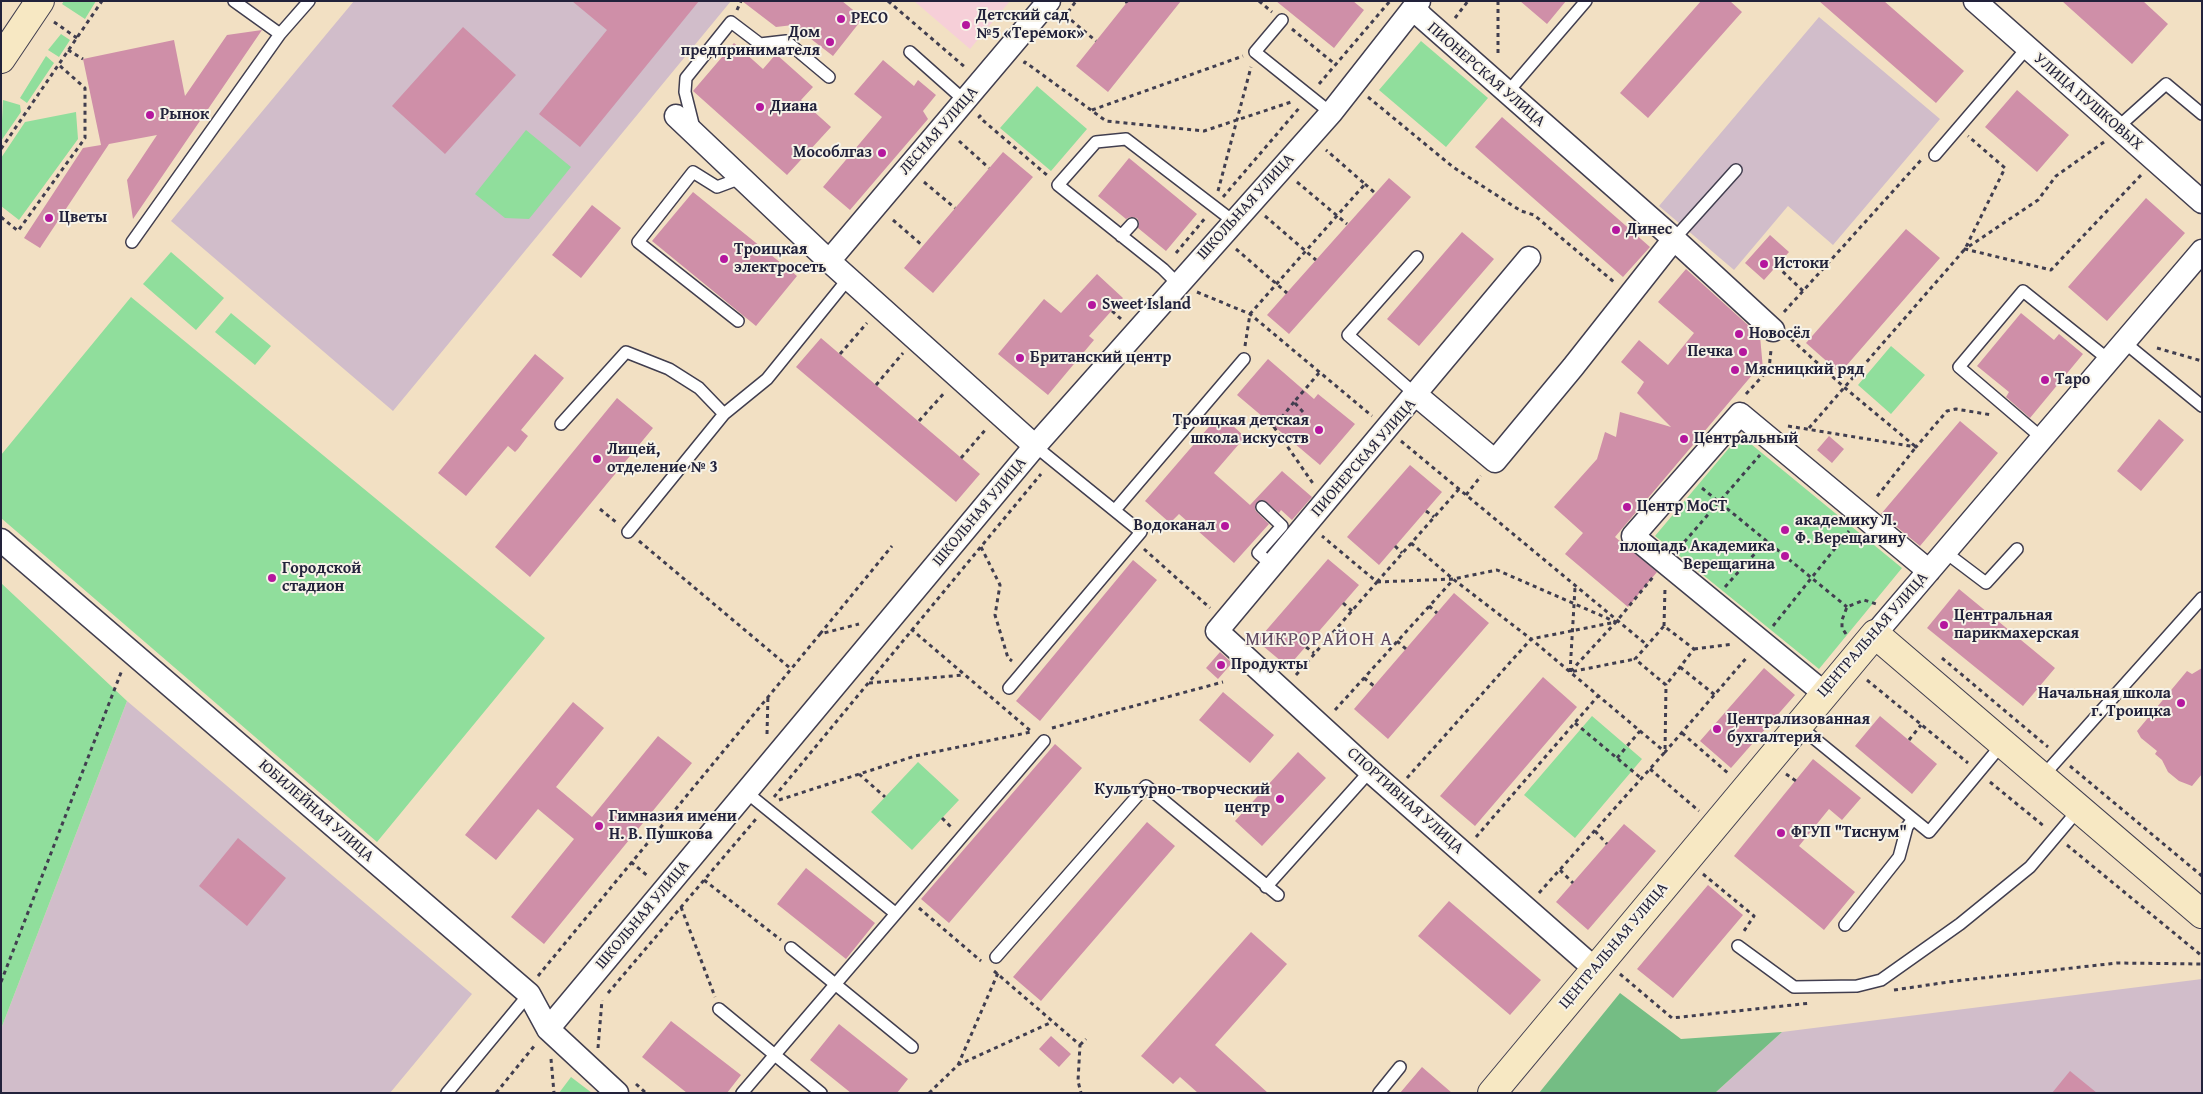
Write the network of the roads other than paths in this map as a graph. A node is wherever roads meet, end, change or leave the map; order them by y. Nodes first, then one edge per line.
1 (40, 1) edge
2 (234, 1) edge
3 (309, 1) edge
4 (1586, 1) edge
5 (1975, 1) edge
6 (1412, 3) edge
7 (1057, 8) edge
8 (1282, 20) road end
9 (280, 34) junction
10 (2027, 48) junction
11 (910, 52) dead end
12 (1, 59) edge
13 (829, 77) dead end
14 (1509, 90) junction
15 (964, 100) junction
16 (1331, 113) junction
17 (2202, 114) edge
18 (676, 116) dead end
19 (2112, 134) junction
20 (696, 135) junction
21 (1932, 154) road end
22 (1736, 170) dead end
23 (741, 178) junction
24 (2202, 202) edge
25 (1233, 221) junction
26 (1132, 224) dead end
27 (1121, 236) junction
28 (1674, 239) junction
29 (132, 242) dead end
30 (2202, 251) edge
31 (1417, 257) dead end
32 (1529, 258) dead end
33 (829, 261) junction
34 (848, 279) junction
35 (1178, 284) junction
36 (738, 321) dead end
37 (1774, 327) road end
38 (2124, 342) junction
39 (1244, 360) road end
40 (2109, 360) junction
41 (1415, 394) junction
42 (2202, 406) edge
43 (724, 414) junction
44 (561, 424) dead end
45 (2042, 438) junction
46 (1044, 453) junction
47 (1262, 507) dead end
48 (1115, 510) junction
49 (628, 532) road end
50 (1, 540) edge
51 (2017, 549) dead end
52 (1945, 552) junction
53 (1272, 565) junction
54 (1928, 571) junction
55 (2202, 598) edge
56 (1217, 632) joint
57 (1863, 637) junction
58 (1009, 688) dead end
59 (1824, 693) junction
60 (1810, 735) dead end
61 (1043, 736) road end
62 (2003, 743) junction
63 (1370, 771) junction
64 (2042, 777) junction
65 (746, 792) junction
66 (2079, 809) junction
67 (1913, 819) junction
68 (1266, 886) junction
69 (1278, 895) dead end
70 (895, 913) junction
71 (2202, 914) edge
72 (1845, 925) dead end
73 (1738, 946) road end
74 (791, 948) road end
75 (996, 957) dead end
76 (1606, 970) junction
77 (835, 985) junction
78 (532, 987) junction
79 (719, 1009) road end
80 (548, 1029) junction
81 (912, 1047) dead end
82 (774, 1055) junction
83 (1400, 1067) dead end
84 (609, 1086) edge
85 (446, 1093) edge
86 (742, 1093) edge
87 (821, 1093) edge
88 (1379, 1093) edge
89 (1492, 1093) edge

1 - 12 main road
2 - 9 lane
3 - 9 lane
4 - 14 lane
5 - 10 street, УЛИЦА ПУШКОВЫХ
6 - 14 street, ПИОНЕРСКАЯ УЛИЦА
6 - 16 street, ШКОЛЬНАЯ УЛИЦА
7 - 15 street, ЛЕСНАЯ УЛИЦА
8 - 16 lane
9 - 29 lane
10 - 19 street, УЛИЦА ПУШКОВЫХ
10 - 21 lane
11 - 15 lane
13 - 20 lane
14 - 28 street, ПИОНЕРСКАЯ УЛИЦА
15 - 33 street, ЛЕСНАЯ УЛИЦА
16 - 25 street, ШКОЛЬНАЯ УЛИЦА
17 - 19 lane
18 - 20 street
19 - 24 street, УЛИЦА ПУШКОВЫХ
20 - 23 street
22 - 28 lane, ПИОНЕРСКАЯ УЛИЦА
23 - 33 street
23 - 36 lane
25 - 27 lane
25 - 35 street, ШКОЛЬНАЯ УЛИЦА
26 - 27 lane
27 - 35 lane
28 - 37 street, ПИОНЕРСКАЯ УЛИЦА
28 - 41 street, ПИОНЕРСКАЯ УЛИЦА
30 - 38 street, ЦЕНТРАЛЬНАЯ УЛИЦА
31 - 41 lane
32 - 41 street
33 - 34 street
34 - 43 lane
34 - 46 street
35 - 46 street, ШКОЛЬНАЯ УЛИЦА
38 - 40 street, ЦЕНТРАЛЬНАЯ УЛИЦА
38 - 42 lane
39 - 48 lane
40 - 45 street, ЦЕНТРАЛЬНАЯ УЛИЦА
40 - 45 lane
41 - 53 street, ПИОНЕРСКАЯ УЛИЦА
43 - 44 lane
43 - 49 lane
45 - 52 street, ЦЕНТРАЛЬНАЯ УЛИЦА
46 - 48 lane
46 - 65 street, ШКОЛЬНАЯ УЛИЦА
47 - 53 lane
48 - 58 lane
50 - 78 street, ЮБИЛЕЙНАЯ УЛИЦА
51 - 52 lane
52 - 54 street, ЦЕНТРАЛЬНАЯ УЛИЦА
53 - 56 street, ПИОНЕРСКАЯ УЛИЦА
54 - 57 street, ЦЕНТРАЛЬНАЯ УЛИЦА
54 - 59 street
55 - 64 lane
56 - 63 street, СПОРТИВНАЯ УЛИЦА
57 - 59 main road, ЦЕНТРАЛЬНАЯ УЛИЦА
57 - 62 main road
59 - 76 main road, ЦЕНТРАЛЬНАЯ УЛИЦА
60 - 67 lane
61 - 70 lane
62 - 64 main road
62 - 67 lane
63 - 68 lane
63 - 76 street, СПОРТИВНАЯ УЛИЦА
64 - 66 main road
65 - 70 lane
65 - 80 street, ШКОЛЬНАЯ УЛИЦА
66 - 71 main road
66 - 73 lane
67 - 72 lane
68 - 69 lane
68 - 75 lane
70 - 77 lane
74 - 77 lane
76 - 89 main road, ЦЕНТРАЛЬНАЯ УЛИЦА
77 - 81 lane
77 - 82 lane
78 - 80 street, ЮБИЛЕЙНАЯ УЛИЦА
78 - 85 lane
79 - 82 lane
80 - 84 street, ЮБИЛЕЙНАЯ УЛИЦА
82 - 86 lane
82 - 87 lane
83 - 88 lane

